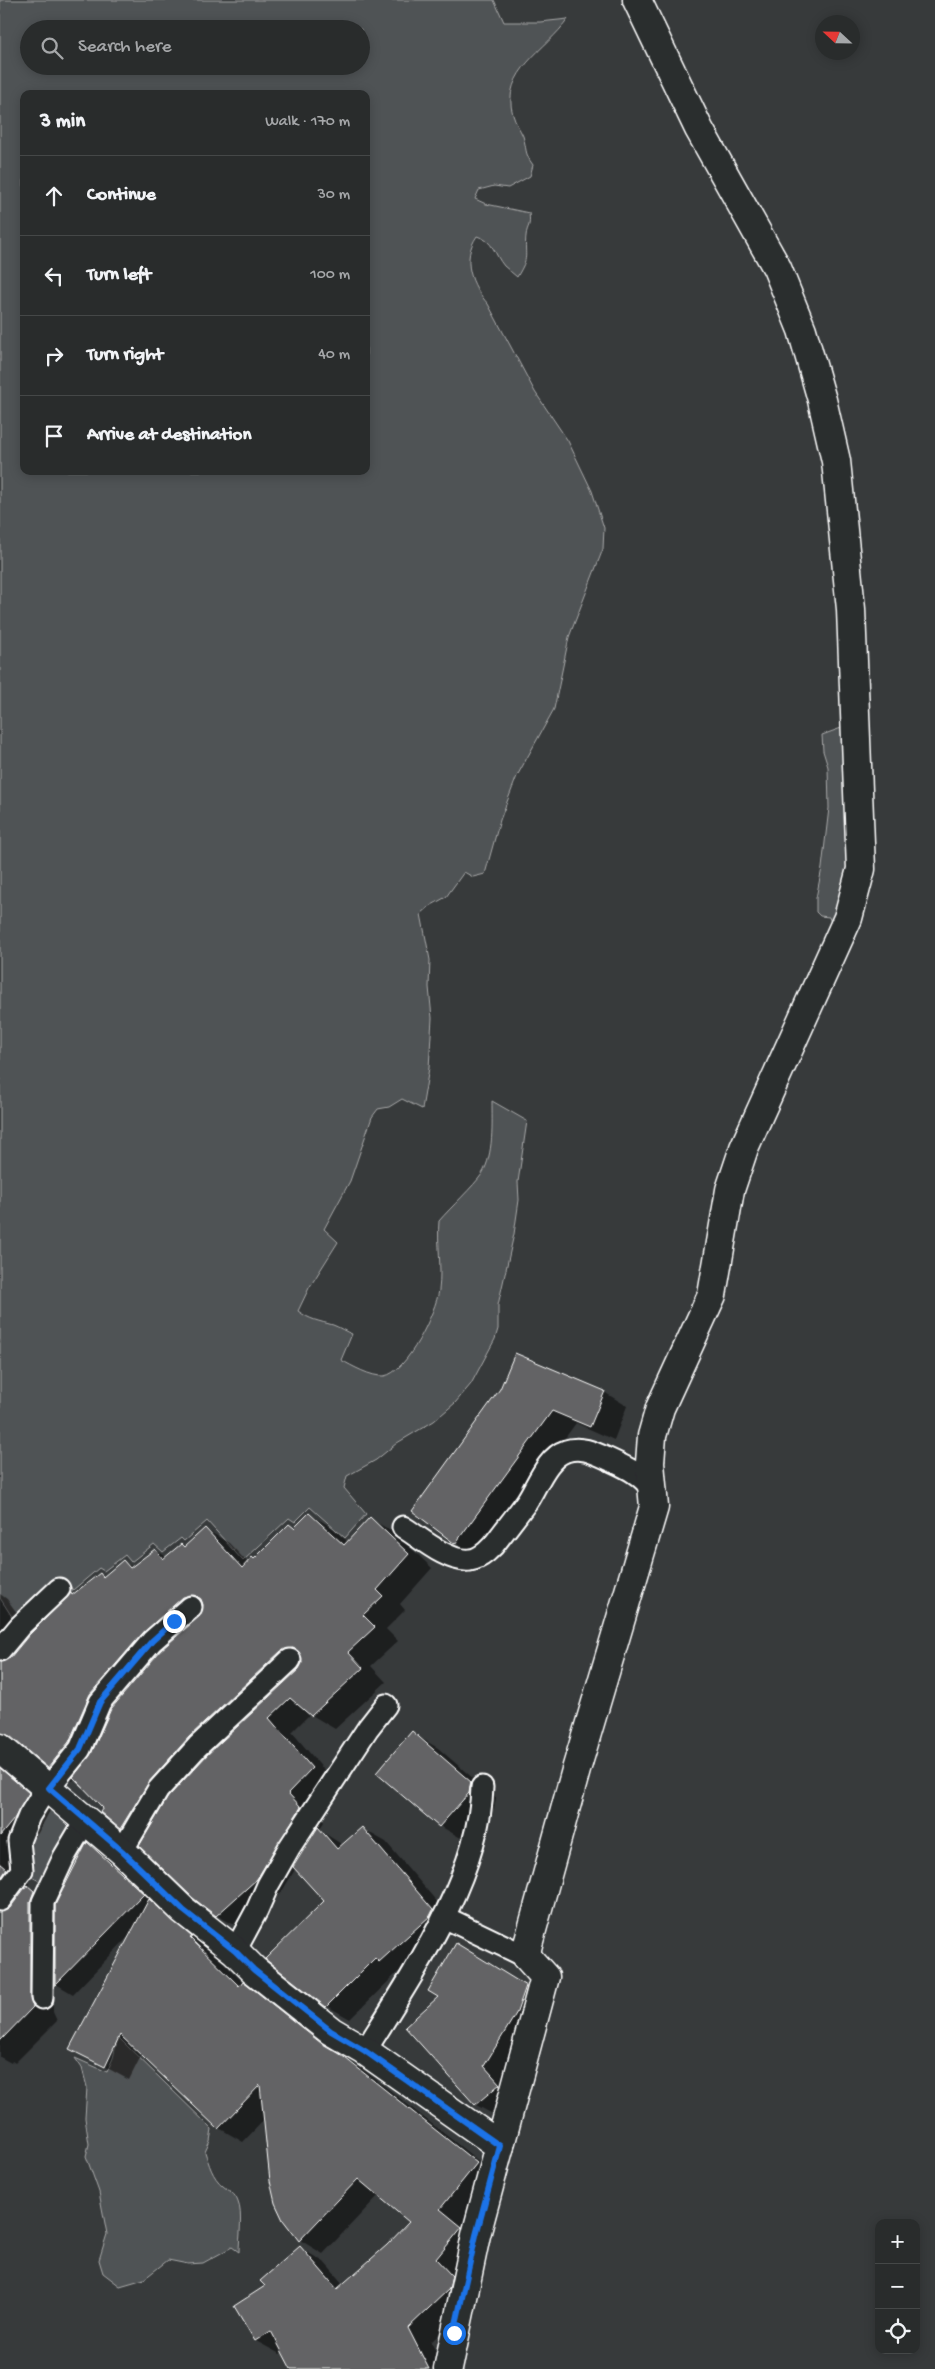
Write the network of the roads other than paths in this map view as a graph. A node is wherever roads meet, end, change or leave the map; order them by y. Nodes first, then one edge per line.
1 (637, 0) edge
2 (652, 1489) junction
3 (402, 1526) dead end
4 (59, 1589) dead end
5 (191, 1607) dead end
6 (0, 1650) edge
7 (290, 1660) dead end
8 (386, 1705) dead end
9 (0, 1748) edge
10 (482, 1787) dead end
11 (49, 1788) junction
12 (86, 1820) junction
13 (122, 1851) junction
14 (0, 1900) edge
15 (444, 1917) junction
16 (235, 1951) junction
17 (527, 1957) junction
18 (42, 1998) dead end
19 (365, 2051) junction
20 (500, 2146) junction
21 (448, 2369) edge

1 - 2 street
2 - 3 lane
2 - 17 street
4 - 6 lane
5 - 11 lane
7 - 13 lane
8 - 16 lane
9 - 11 street
10 - 15 lane
11 - 12 street
11 - 14 lane
12 - 13 street
12 - 18 lane
13 - 16 street
15 - 17 lane
15 - 19 lane
16 - 19 street
17 - 20 street
19 - 20 street
20 - 21 street

